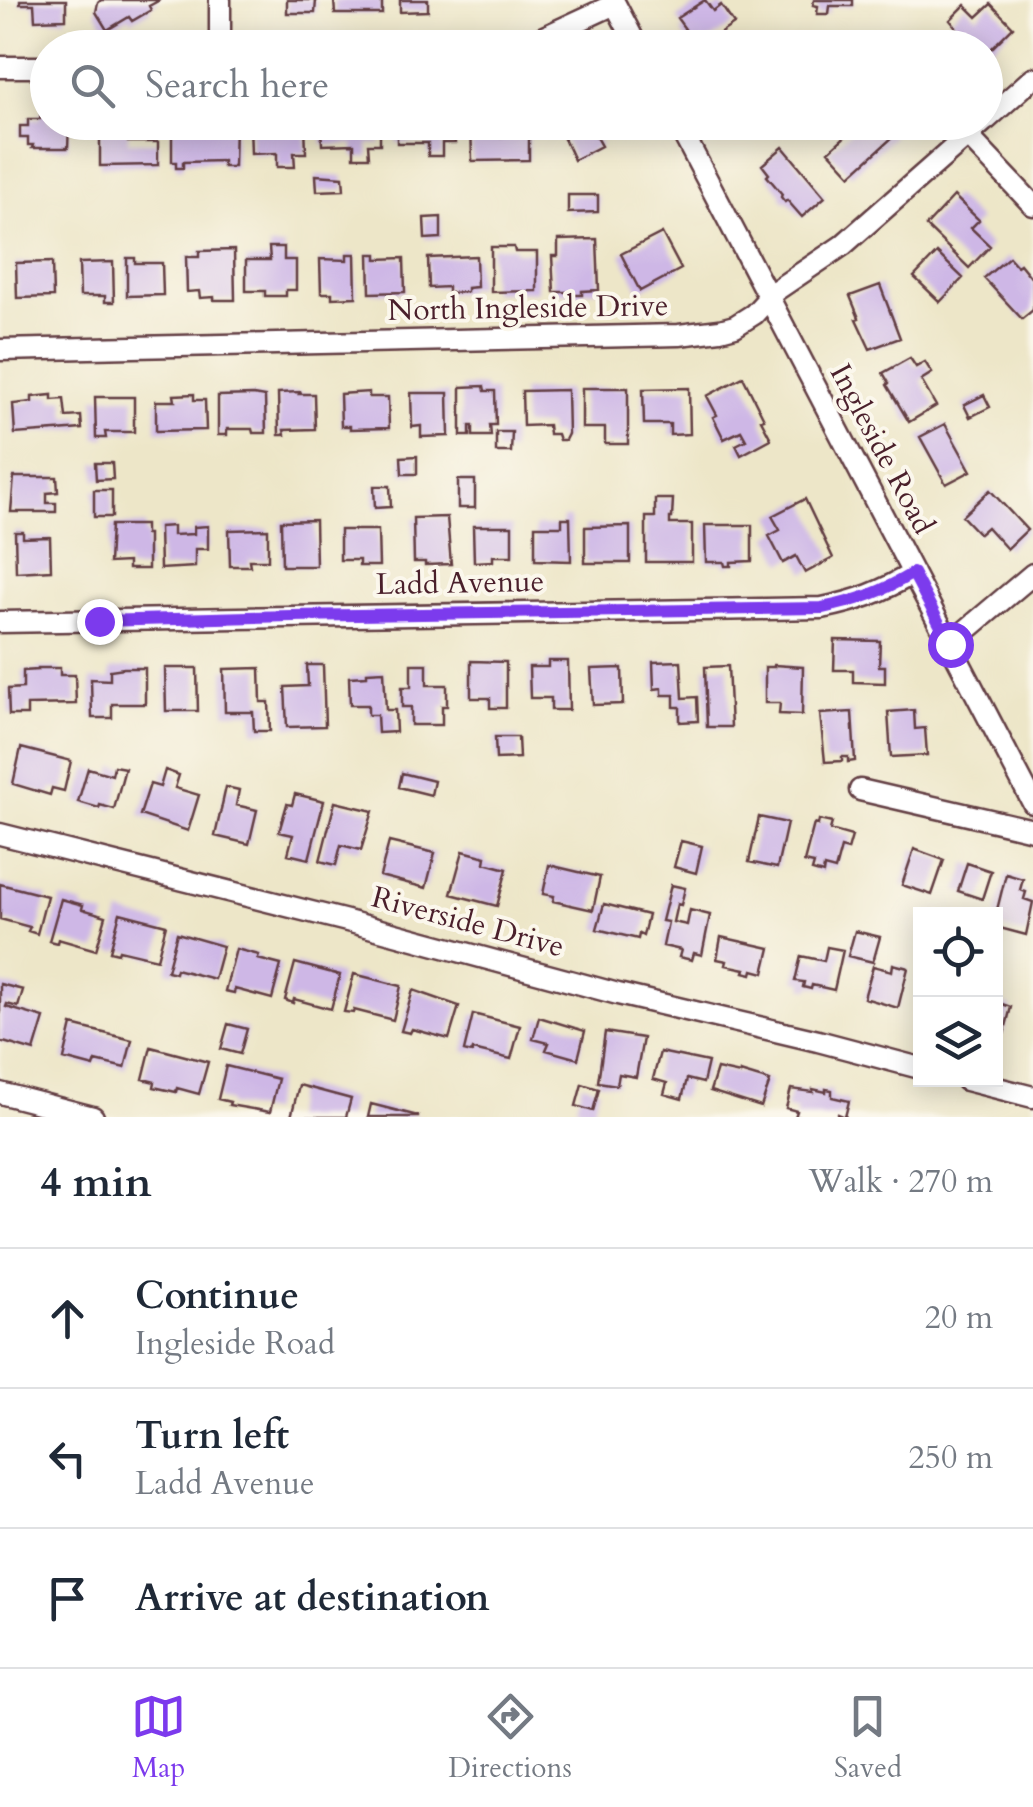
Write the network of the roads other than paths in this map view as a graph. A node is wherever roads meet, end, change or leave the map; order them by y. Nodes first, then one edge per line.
1 (220, 0) edge
2 (614, 2) edge
3 (220, 30) edge
4 (557, 30) edge
5 (629, 30) edge
6 (30, 67) edge
7 (0, 68) edge
8 (1033, 78) edge
9 (1003, 105) edge
10 (686, 140) edge
11 (963, 140) edge
12 (989, 140) edge
13 (1033, 205) edge
14 (768, 298) junction
15 (0, 350) edge
16 (913, 573) junction
17 (1033, 574) edge
18 (0, 622) edge
19 (950, 644) junction
20 (860, 790) dead end
21 (1033, 803) edge
22 (1033, 830) edge
23 (0, 834) edge
24 (913, 1066) edge
25 (994, 1087) edge
26 (0, 1093) edge
27 (1033, 1097) edge
28 (93, 1117) edge

1 - 3 street
2 - 4 street
2 - 5 street
6 - 7 street
8 - 9 street, North Ingleside Drive
10 - 14 street, Ingleside Road
11 - 14 street, North Ingleside Drive
12 - 13 street
14 - 15 street, North Ingleside Drive
14 - 16 street, Ingleside Road
16 - 18 street, Ladd Avenue
16 - 19 street, Ingleside Road
17 - 19 street
19 - 21 street, Ingleside Road
20 - 22 street
23 - 24 street, Riverside Drive
25 - 27 street
26 - 28 street

